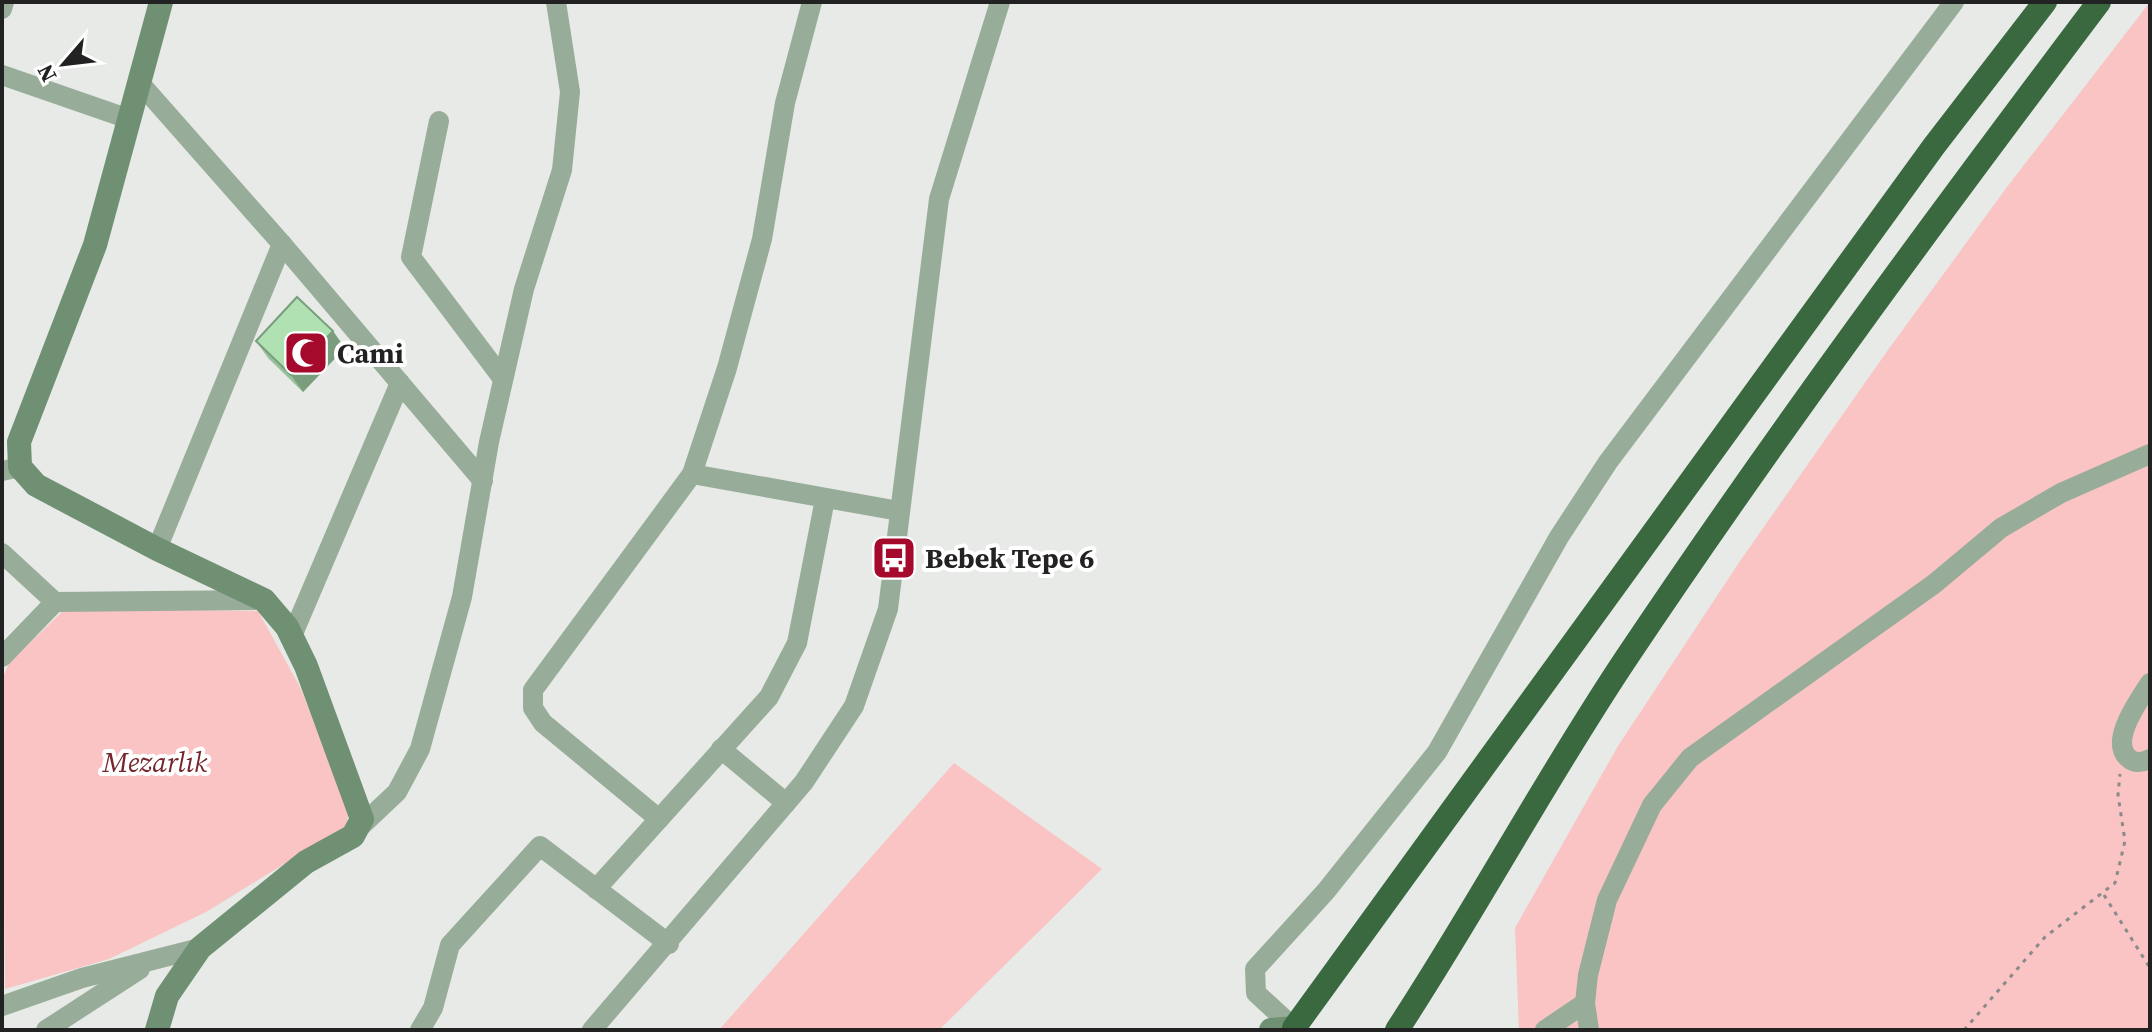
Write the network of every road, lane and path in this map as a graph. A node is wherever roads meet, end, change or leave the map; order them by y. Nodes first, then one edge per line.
1 (4, 2) edge
2 (161, 2) edge
3 (556, 2) edge
4 (812, 2) edge
5 (1000, 2) edge
6 (1954, 2) edge
7 (2045, 2) edge
8 (2099, 2) edge
9 (2, 9) edge
10 (2, 75) edge
11 (139, 82) junction
12 (129, 119) junction
13 (439, 121) dead end
14 (282, 244) junction
15 (503, 379) junction
16 (400, 383) junction
17 (2150, 454) edge
18 (11, 469) edge
19 (692, 474) junction
20 (483, 481) junction
21 (825, 499) junction
22 (899, 511) junction
23 (157, 549) junction
24 (2, 553) edge
25 (264, 600) junction
26 (55, 602) junction
27 (292, 636) junction
28 (2, 657) edge
29 (2150, 683) edge
30 (721, 749) junction
31 (2127, 756) junction
32 (2150, 759) edge
33 (786, 803) junction
34 (659, 819) junction
35 (361, 826) junction
36 (596, 889) junction
37 (2104, 895) junction
38 (669, 944) junction
39 (200, 948) junction
40 (153, 960) junction
41 (2150, 968) edge
42 (1585, 1003) junction
43 (2, 1006) edge
44 (1287, 1029) edge
45 (46, 1030) edge
46 (157, 1030) edge
47 (420, 1030) edge
48 (592, 1030) edge
49 (1397, 1030) edge
50 (1545, 1030) edge
51 (1589, 1030) edge
52 (1964, 1030) edge

1 - 9 street
2 - 11 street
3 - 15 street
4 - 19 street
5 - 22 street
6 - 44 street
7 - 44 highway
8 - 49 highway
10 - 12 street
11 - 12 street
11 - 14 street
12 - 18 street
13 - 15 street
14 - 16 street
14 - 23 street
15 - 20 street
16 - 20 street
16 - 27 street
17 - 42 street
18 - 23 street
19 - 21 street
19 - 34 street
20 - 35 street
21 - 22 street
21 - 30 street
22 - 33 street
23 - 25 street
24 - 26 street
25 - 26 street
25 - 27 street
26 - 28 street
27 - 35 street
29 - 31 street
30 - 33 street
30 - 34 street
31 - 32 street
31 - 37 path
33 - 38 street
34 - 36 street
35 - 39 street
36 - 38 street
36 - 47 street
37 - 41 path
37 - 52 path
38 - 48 street
39 - 40 street
39 - 46 street
40 - 43 street
40 - 45 street
42 - 50 street
42 - 51 street

